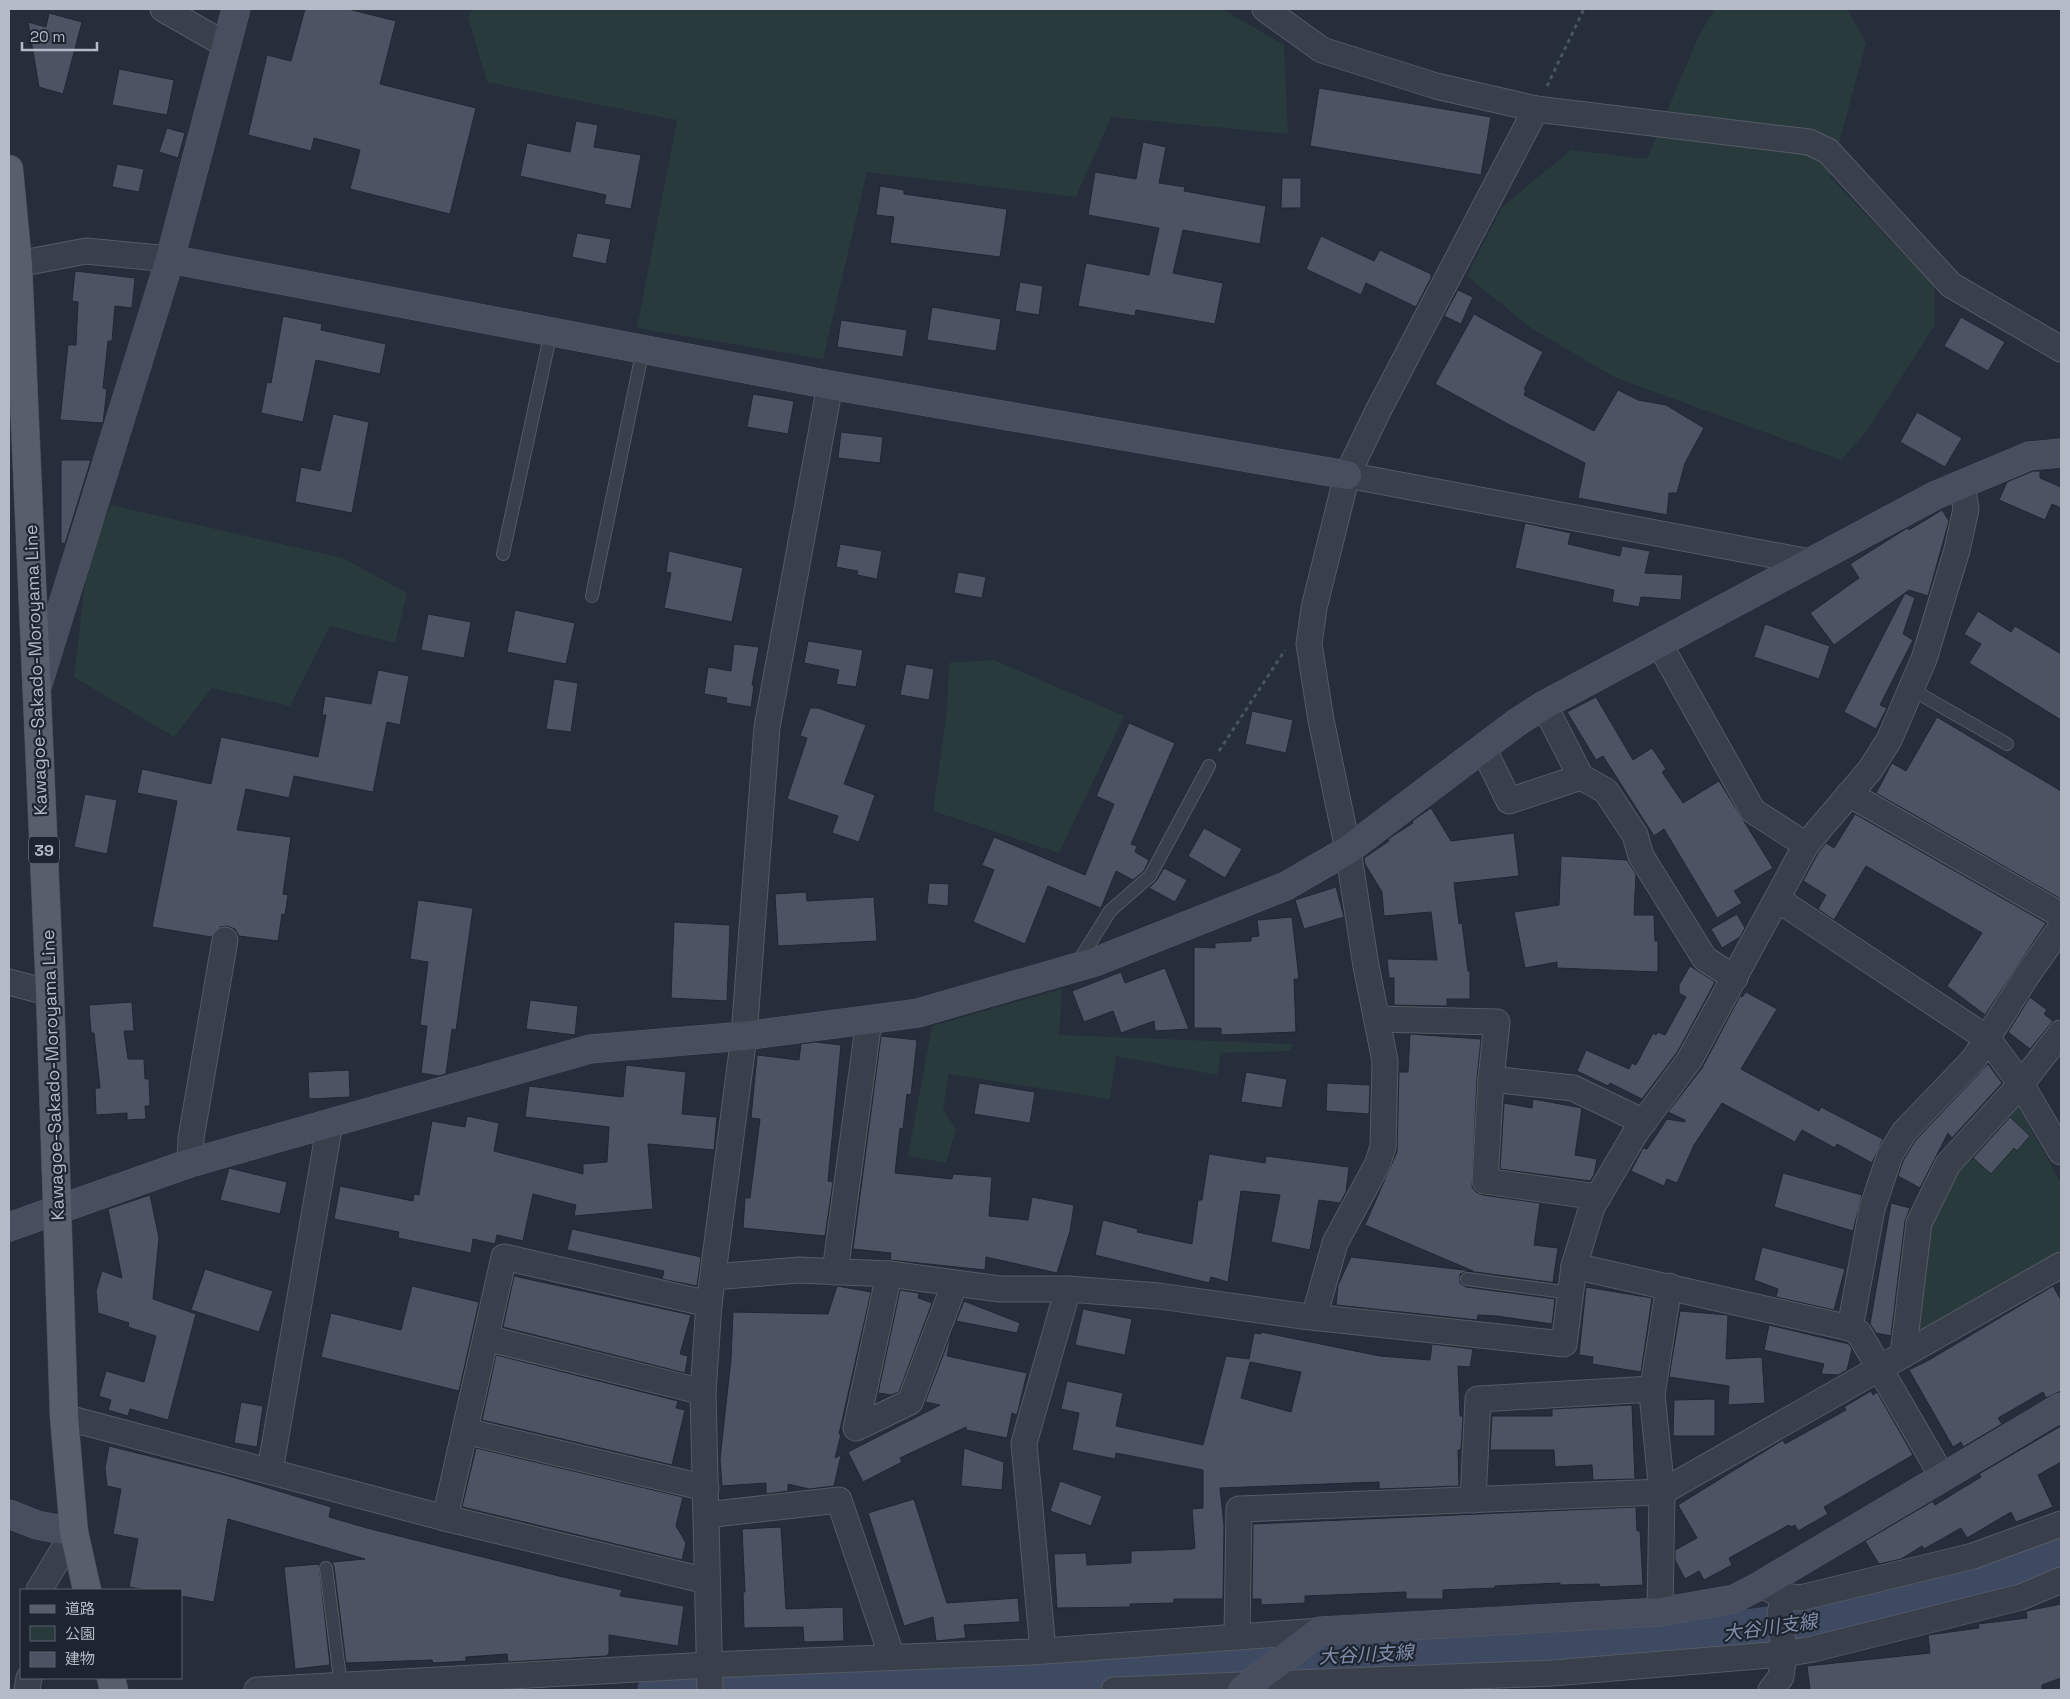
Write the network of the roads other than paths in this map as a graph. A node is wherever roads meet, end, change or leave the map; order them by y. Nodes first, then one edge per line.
1 (163, 9) edge
2 (236, 9) edge
3 (1265, 9) edge
4 (226, 45) junction
5 (1536, 109) junction
6 (9, 169) edge
7 (170, 259) junction
8 (14, 266) edge
9 (551, 332) junction
10 (642, 349) junction
11 (2061, 349) edge
12 (830, 385) junction
13 (2061, 453) edge
14 (1348, 475) junction
15 (1962, 484) junction
16 (503, 554) dead end
17 (1810, 562) junction
18 (592, 596) dead end
19 (1660, 645) junction
20 (37, 686) junction
21 (1911, 689) junction
22 (1544, 705) junction
23 (2007, 744) dead end
24 (1483, 748) junction
25 (1210, 766) road end
26 (1581, 777) junction
27 (1849, 794) junction
28 (1806, 845) junction
29 (1348, 850) junction
30 (1777, 899) junction
31 (2061, 915) edge
32 (2061, 927) edge
33 (225, 940) dead end
34 (1075, 968) junction
35 (1736, 978) junction
36 (9, 982) edge
37 (50, 993) junction
38 (1378, 1019) junction
39 (869, 1020) junction
40 (2061, 1033) edge
41 (744, 1036) junction
42 (1988, 1039) junction
43 (1491, 1079) junction
44 (2021, 1084) junction
45 (1644, 1122) junction
46 (330, 1123) junction
47 (2058, 1139) edge
48 (190, 1163) junction
49 (1598, 1197) junction
50 (58, 1208) junction
51 (9, 1227) edge
52 (2061, 1265) edge
53 (1574, 1266) junction
54 (835, 1272) junction
55 (889, 1274) junction
56 (713, 1278) junction
57 (1467, 1279) dead end
58 (955, 1283) junction
59 (1669, 1286) junction
60 (1068, 1289) junction
61 (1571, 1293) junction
62 (709, 1304) junction
63 (1314, 1317) junction
64 (1850, 1328) junction
65 (486, 1338) junction
66 (1903, 1355) junction
67 (1880, 1369) junction
68 (1653, 1389) junction
69 (704, 1392) junction
70 (2061, 1407) edge
71 (64, 1417) junction
72 (465, 1431) junction
73 (270, 1471) junction
74 (1942, 1476) junction
75 (706, 1488) junction
76 (1662, 1492) junction
77 (1473, 1500) junction
78 (9, 1514) edge
79 (706, 1515) junction
80 (446, 1518) junction
81 (2061, 1524) edge
82 (74, 1532) junction
83 (326, 1568) dead end
84 (2061, 1580) edge
85 (708, 1581) junction
86 (40, 1589) edge
87 (87, 1589) edge
88 (1775, 1599) junction
89 (1660, 1612) junction
90 (1320, 1631) junction
91 (1237, 1637) junction
92 (1783, 1648) junction
93 (1043, 1650) junction
94 (892, 1657) junction
95 (709, 1665) junction
96 (1459, 1684) edge
97 (341, 1686) junction
98 (1247, 1687) edge
99 (257, 1690) edge
100 (710, 1690) edge
101 (1114, 1690) edge
102 (1771, 1690) edge

1 - 4 street
2 - 4 street
3 - 5 street
4 - 7 street
5 - 11 street
5 - 14 street
6 - 8 main road, Kawagoe-Sakado-Moroyama Line / 39
7 - 8 street
7 - 9 street
7 - 20 street
8 - 20 main road, Kawagoe-Sakado-Moroyama Line / 39
9 - 10 street
9 - 16 lane
10 - 12 street
10 - 18 lane
12 - 14 street
12 - 41 street
13 - 15 street
14 - 17 street
14 - 29 street
15 - 17 street
15 - 21 street
17 - 19 street
19 - 22 street
19 - 28 street
20 - 37 main road, Kawagoe-Sakado-Moroyama Line / 39
21 - 23 lane
21 - 27 street
22 - 24 street
22 - 26 street
24 - 26 street
24 - 29 street
25 - 34 lane
26 - 35 street
27 - 28 street
27 - 31 street
28 - 30 street
29 - 34 street
29 - 38 street
30 - 35 street
30 - 42 street
32 - 42 street
33 - 48 street
34 - 39 street
35 - 45 street
36 - 37 street
37 - 50 main road, Kawagoe-Sakado-Moroyama Line / 39
38 - 43 street
38 - 63 street
39 - 41 street
39 - 54 street
40 - 44 street
41 - 46 street
41 - 56 street
42 - 44 street
42 - 64 street
43 - 45 street
43 - 49 street
44 - 47 street
44 - 66 street
45 - 49 street
46 - 48 street
46 - 73 street
48 - 50 street
49 - 53 street
50 - 51 street
50 - 71 main road, Kawagoe-Sakado-Moroyama Line / 39
52 - 66 street
53 - 59 street
53 - 61 street
54 - 55 street
54 - 56 street
55 - 58 street
55 - 58 street
56 - 62 street
57 - 61 lane
58 - 60 street
59 - 64 street
59 - 68 street
60 - 63 street
60 - 93 street
61 - 63 street
62 - 65 street
62 - 69 street
64 - 67 street
65 - 69 street
65 - 72 street
66 - 67 street
67 - 74 street
67 - 76 street
68 - 76 street
68 - 77 street
69 - 75 street
70 - 74 street
71 - 73 street
71 - 82 main road, Kawagoe-Sakado-Moroyama Line / 39
72 - 75 street
72 - 80 street
73 - 80 street
74 - 88 street
75 - 79 street
76 - 77 street
76 - 89 street
77 - 91 street
78 - 82 street
79 - 85 street
79 - 94 street
80 - 85 street
81 - 88 street
82 - 86 street
82 - 87 main road, 39
83 - 97 lane
84 - 92 street
85 - 95 street
88 - 89 street
88 - 92 street
89 - 90 street
90 - 91 street
90 - 98 street
91 - 93 street
92 - 96 street
92 - 102 street
93 - 94 street
94 - 95 street
95 - 97 street
95 - 100 street
96 - 98 street
97 - 99 street
98 - 101 street

